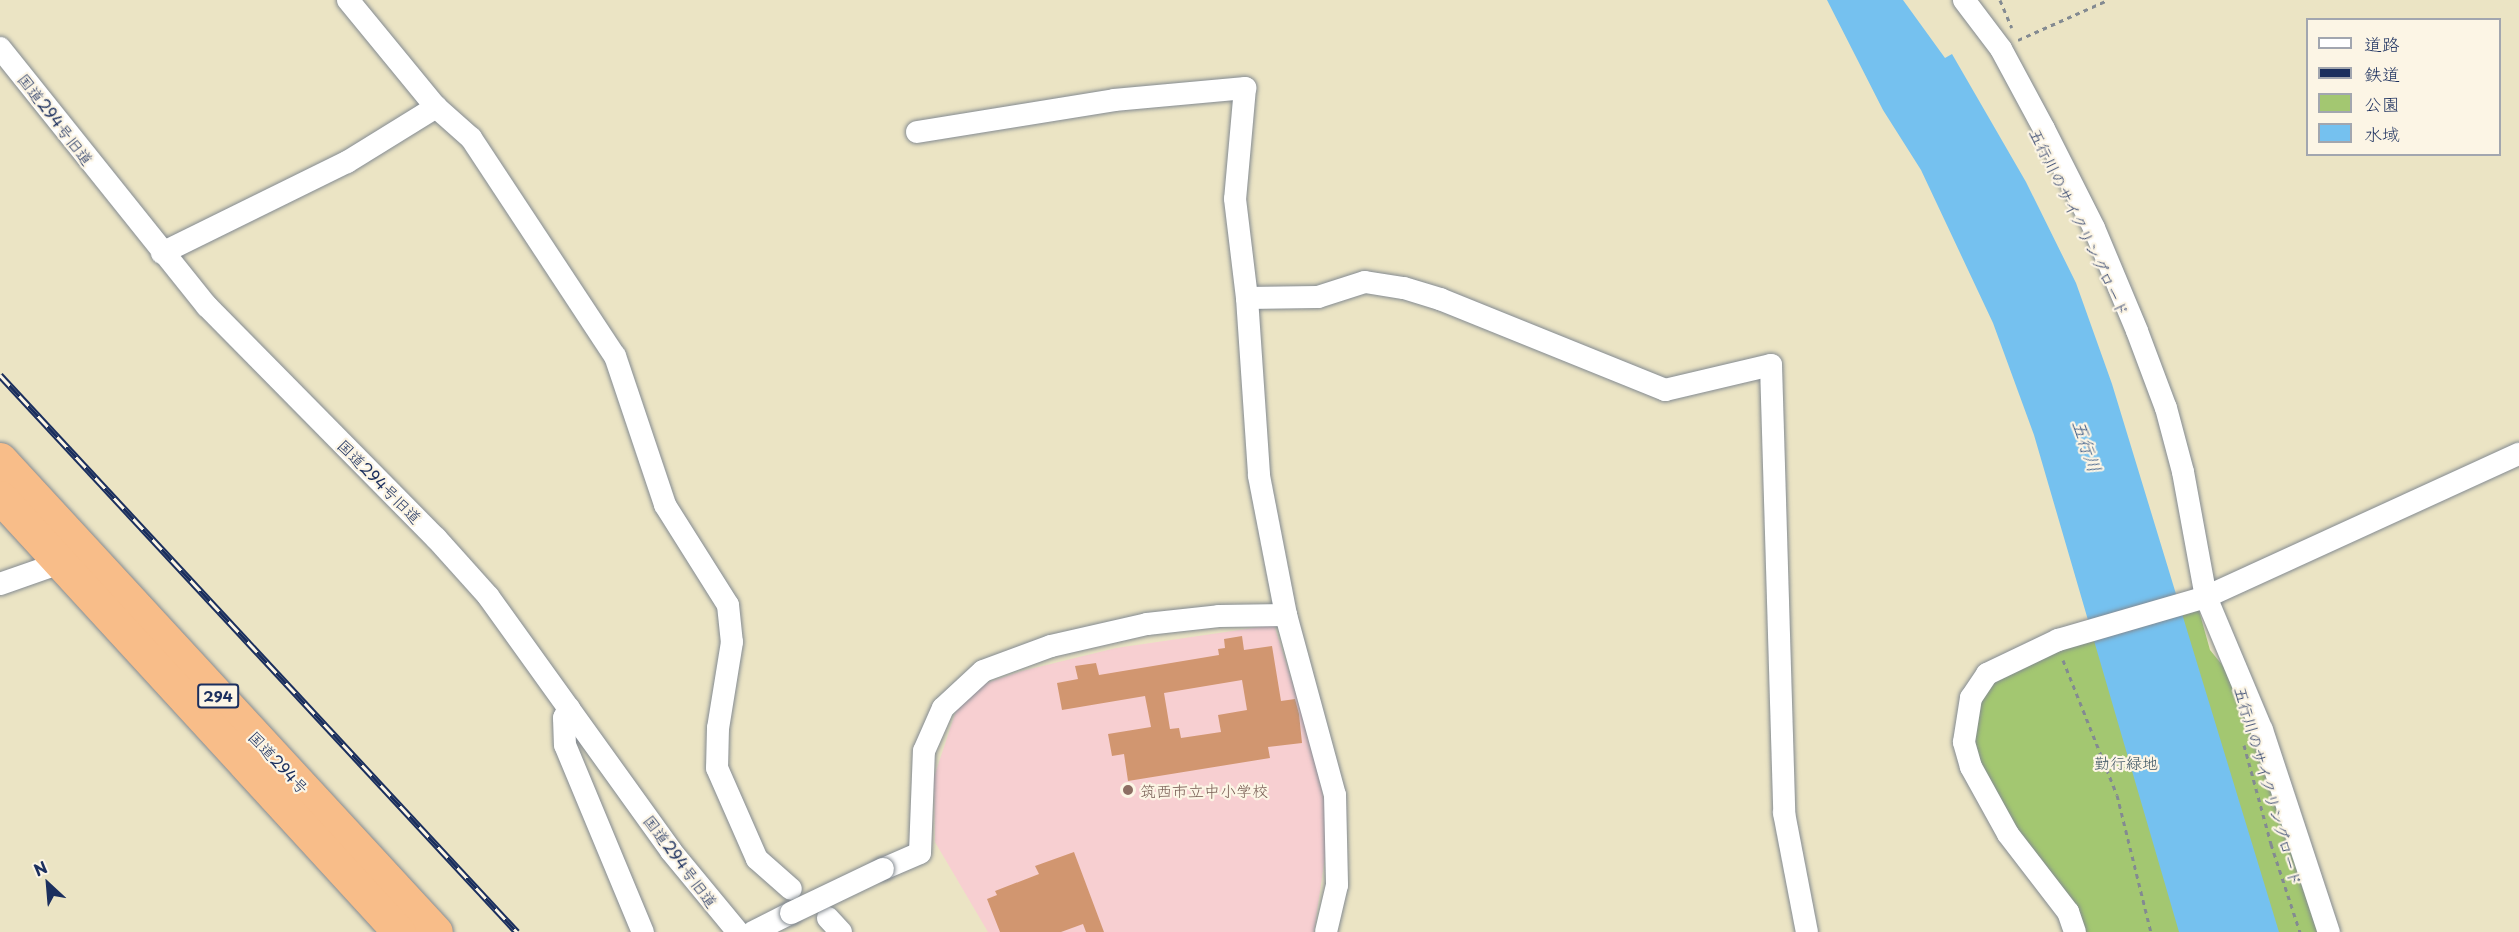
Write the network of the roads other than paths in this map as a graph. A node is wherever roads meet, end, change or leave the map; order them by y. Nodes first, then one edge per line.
1 (348, 0) edge
2 (1964, 0) edge
3 (0, 48) edge
4 (436, 107) junction
5 (916, 132) dead end
6 (162, 253) junction
7 (1247, 298) junction
8 (2519, 454) edge
9 (0, 459) edge
10 (0, 497) edge
11 (60, 563) junction
12 (0, 584) edge
13 (2202, 598) junction
14 (1286, 615) junction
15 (569, 708) junction
16 (791, 889) dead end
17 (399, 932) edge
18 (436, 932) edge
19 (643, 932) edge
20 (738, 932) edge
21 (753, 932) edge
22 (1326, 932) edge
23 (1807, 932) edge
24 (2075, 932) edge
25 (2329, 932) edge

1 - 4 street
2 - 13 street
3 - 6 street, 国道294号旧道
4 - 6 street
4 - 16 street
5 - 7 street
6 - 15 street, 国道294号旧道
7 - 14 street
7 - 23 street
8 - 13 street
9 - 18 highway, 国道294号 / 294
10 - 11 highway, 国道294号 / 294
11 - 12 street
11 - 17 highway, 国道294号 / 294
13 - 24 street
13 - 25 street
14 - 21 street, bridge
14 - 22 street
15 - 19 street
15 - 20 street, 国道294号旧道

